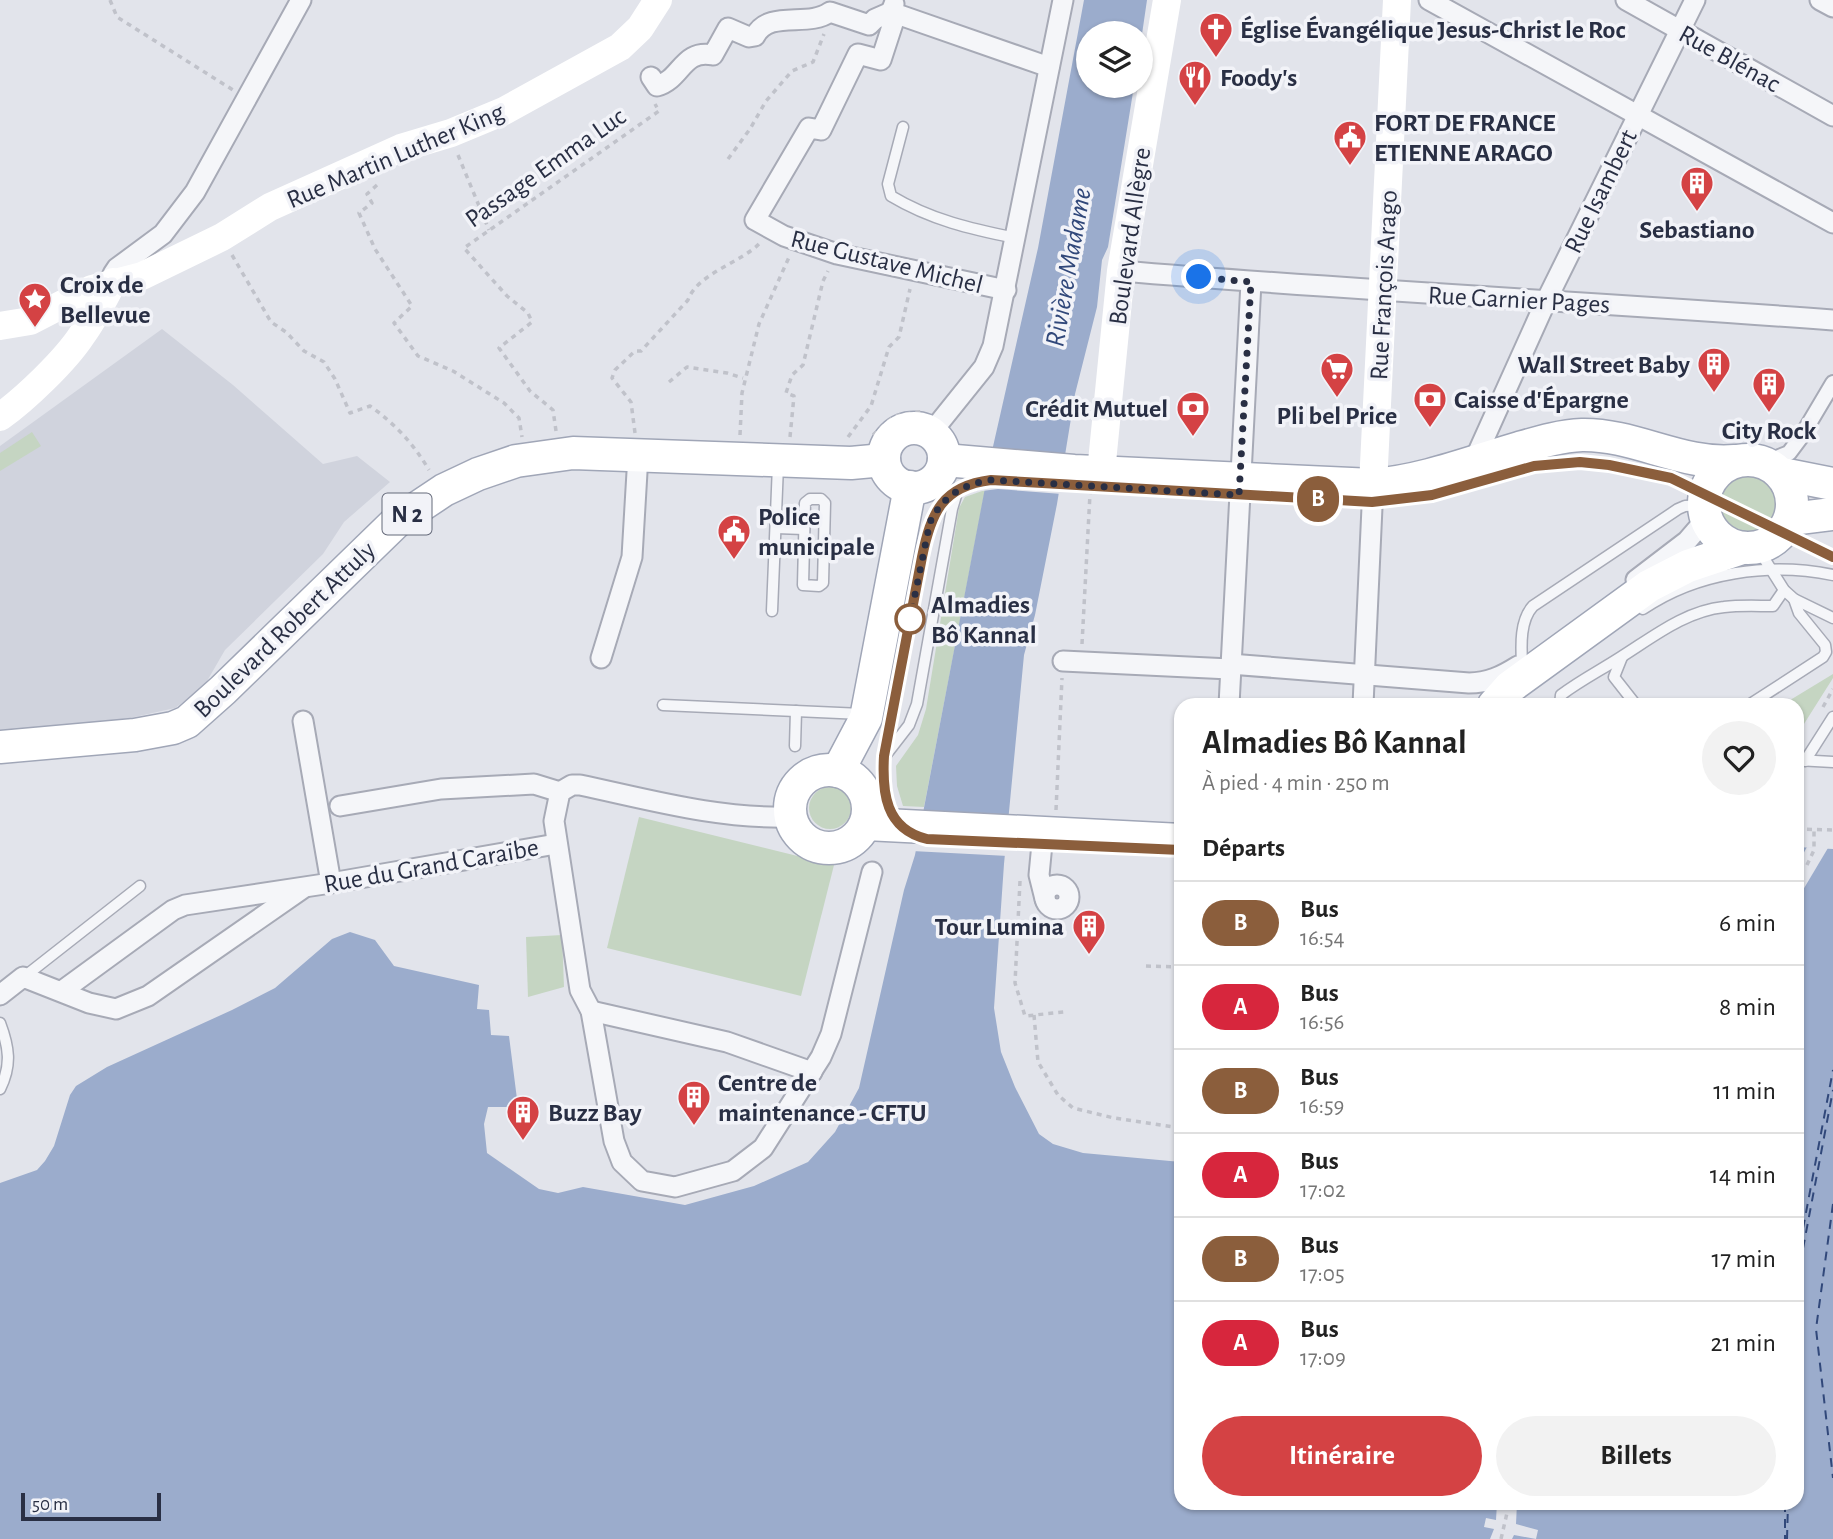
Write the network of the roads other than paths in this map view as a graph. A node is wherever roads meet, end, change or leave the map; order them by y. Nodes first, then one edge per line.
1 (300, 0) edge
2 (658, 0) edge
3 (1063, 0) edge
4 (1167, 0) edge
5 (1397, 0) edge
6 (1429, 0) edge
7 (1626, 0) edge
8 (1695, 0) edge
9 (1820, 0) edge
10 (1833, 7) edge
11 (894, 9) edge
12 (1679, 30) junction
13 (1049, 67) junction
14 (651, 77) dead end
15 (1637, 115) junction
16 (1833, 116) edge
17 (903, 127) dead end
18 (1833, 223) edge
19 (1016, 238) junction
20 (1121, 271) junction
21 (113, 282) junction
22 (1251, 282) junction
23 (1006, 290) junction
24 (1382, 291) junction
25 (1546, 301) junction
26 (1833, 320) edge
27 (0, 326) edge
28 (1833, 383) edge
29 (0, 417) edge
30 (936, 434) junction
31 (637, 447) junction
32 (876, 451) junction
33 (784, 454) junction
34 (1474, 461) junction
35 (1735, 461) junction
36 (1781, 466) junction
37 (979, 473) junction
38 (1088, 478) junction
39 (1031, 482) dead end
40 (1833, 484) edge
41 (910, 487) junction
42 (1240, 488) junction
43 (958, 489) junction
44 (1192, 492) dead end
45 (1372, 494) junction
46 (1705, 506) junction
47 (1833, 514) edge
48 (776, 528) junction
49 (804, 530) junction
50 (1769, 543) junction
51 (1833, 557) edge
52 (1833, 575) edge
53 (1784, 590) junction
54 (1794, 599) junction
55 (772, 611) dead end
56 (1632, 617) dead end
57 (1833, 618) edge
58 (1622, 657) junction
59 (601, 658) dead end
60 (1522, 663) junction
61 (1062, 665) road end
62 (1230, 666) junction
63 (1365, 675) junction
64 (1229, 698) edge
65 (1363, 698) edge
66 (1500, 698) edge
67 (1561, 698) edge
68 (1630, 698) edge
69 (1760, 698) edge
70 (663, 705) dead end
71 (796, 711) junction
72 (866, 714) junction
73 (1833, 717) edge
74 (303, 720) dead end
75 (795, 746) dead end
76 (0, 747) edge
77 (884, 756) junction
78 (1804, 756) edge
79 (1804, 760) edge
80 (1833, 762) edge
81 (832, 767) junction
82 (560, 792) junction
83 (340, 806) dead end
84 (785, 818) junction
85 (913, 831) junction
86 (864, 832) junction
87 (1045, 836) junction
88 (1174, 840) edge
89 (556, 844) junction
90 (1174, 849) edge
91 (872, 872) dead end
92 (331, 883) junction
93 (140, 886) dead end
94 (305, 887) junction
95 (23, 977) junction
96 (62, 991) junction
97 (0, 996) edge
98 (591, 1011) junction
99 (0, 1023) edge
100 (812, 1072) junction
101 (0, 1089) edge

1 - 21 street
2 - 21 main road, Rue Martin Luther King
3 - 13 street
4 - 20 main road, Boulevard Allègre
5 - 24 main road, Rue François Arago
6 - 15 street
7 - 12 street, Rue Blénac
8 - 12 street, Rue Isambert
9 - 10 street
11 - 13 street
11 - 14 street
11 - 23 street, Rue Gustave Michel
12 - 15 street, Rue Isambert
12 - 16 street, Rue Blénac
13 - 19 street
15 - 18 street
15 - 25 street, Rue Isambert
17 - 19 lane
19 - 23 street
20 - 22 street, Rue Garnier Pages
20 - 38 main road, Boulevard Allègre
21 - 27 main road, Rue Martin Luther King
21 - 29 main road
22 - 24 street, Rue Garnier Pages
22 - 42 street
23 - 30 street
24 - 25 street, Rue Garnier Pages
24 - 45 main road, Rue François Arago
25 - 26 street, Rue Garnier Pages
25 - 34 street, Rue Isambert
28 - 36 street
30 - 32 main road
30 - 37 main road
30 - 41 main road
31 - 33 main road, Boulevard Robert Attuly / N 2
31 - 59 street
31 - 76 main road, Boulevard Robert Attuly / N 2
32 - 33 main road, Boulevard Robert Attuly / N 2
32 - 41 main road
33 - 48 lane
34 - 35 main road
34 - 45 main road
35 - 36 main road
35 - 46 main road
36 - 40 main road
36 - 50 main road
37 - 38 main road
37 - 39 lane
37 - 43 lane
38 - 42 main road
41 - 72 main road
42 - 44 lane
42 - 45 main road
42 - 62 street
43 - 77 lane
43 - 77 lane
45 - 46 lane
45 - 63 street
46 - 50 lane
46 - 50 main road
46 - 60 street
46 - 60 lane
47 - 50 main road
48 - 49 lane
48 - 55 lane
49 - 49 lane
50 - 51 lane
50 - 52 lane
50 - 53 lane
50 - 56 lane
50 - 66 main road
53 - 54 lane
53 - 58 lane
54 - 57 lane
54 - 69 lane
58 - 67 lane
58 - 68 lane
60 - 63 street
61 - 62 street
62 - 63 street
62 - 64 street
63 - 65 street
70 - 71 lane
71 - 72 lane
71 - 75 lane
72 - 81 main road
73 - 78 lane
74 - 92 street
77 - 85 lane
79 - 80 lane
81 - 84 main road
81 - 86 main road
82 - 83 street
82 - 84 street
82 - 89 street
84 - 86 main road
85 - 86 main road
85 - 87 main road
87 - 87 street
87 - 88 main road
87 - 90 lane
89 - 92 street, Rue du Grand Caraïbe
89 - 98 street
91 - 100 street
92 - 94 street, Rue du Grand Caraïbe
93 - 95 lane
94 - 96 street, Rue du Grand Caraïbe
94 - 96 street, Rue du Grand Caraïbe
95 - 96 street
95 - 97 street
98 - 100 street
98 - 100 street
99 - 101 lane

